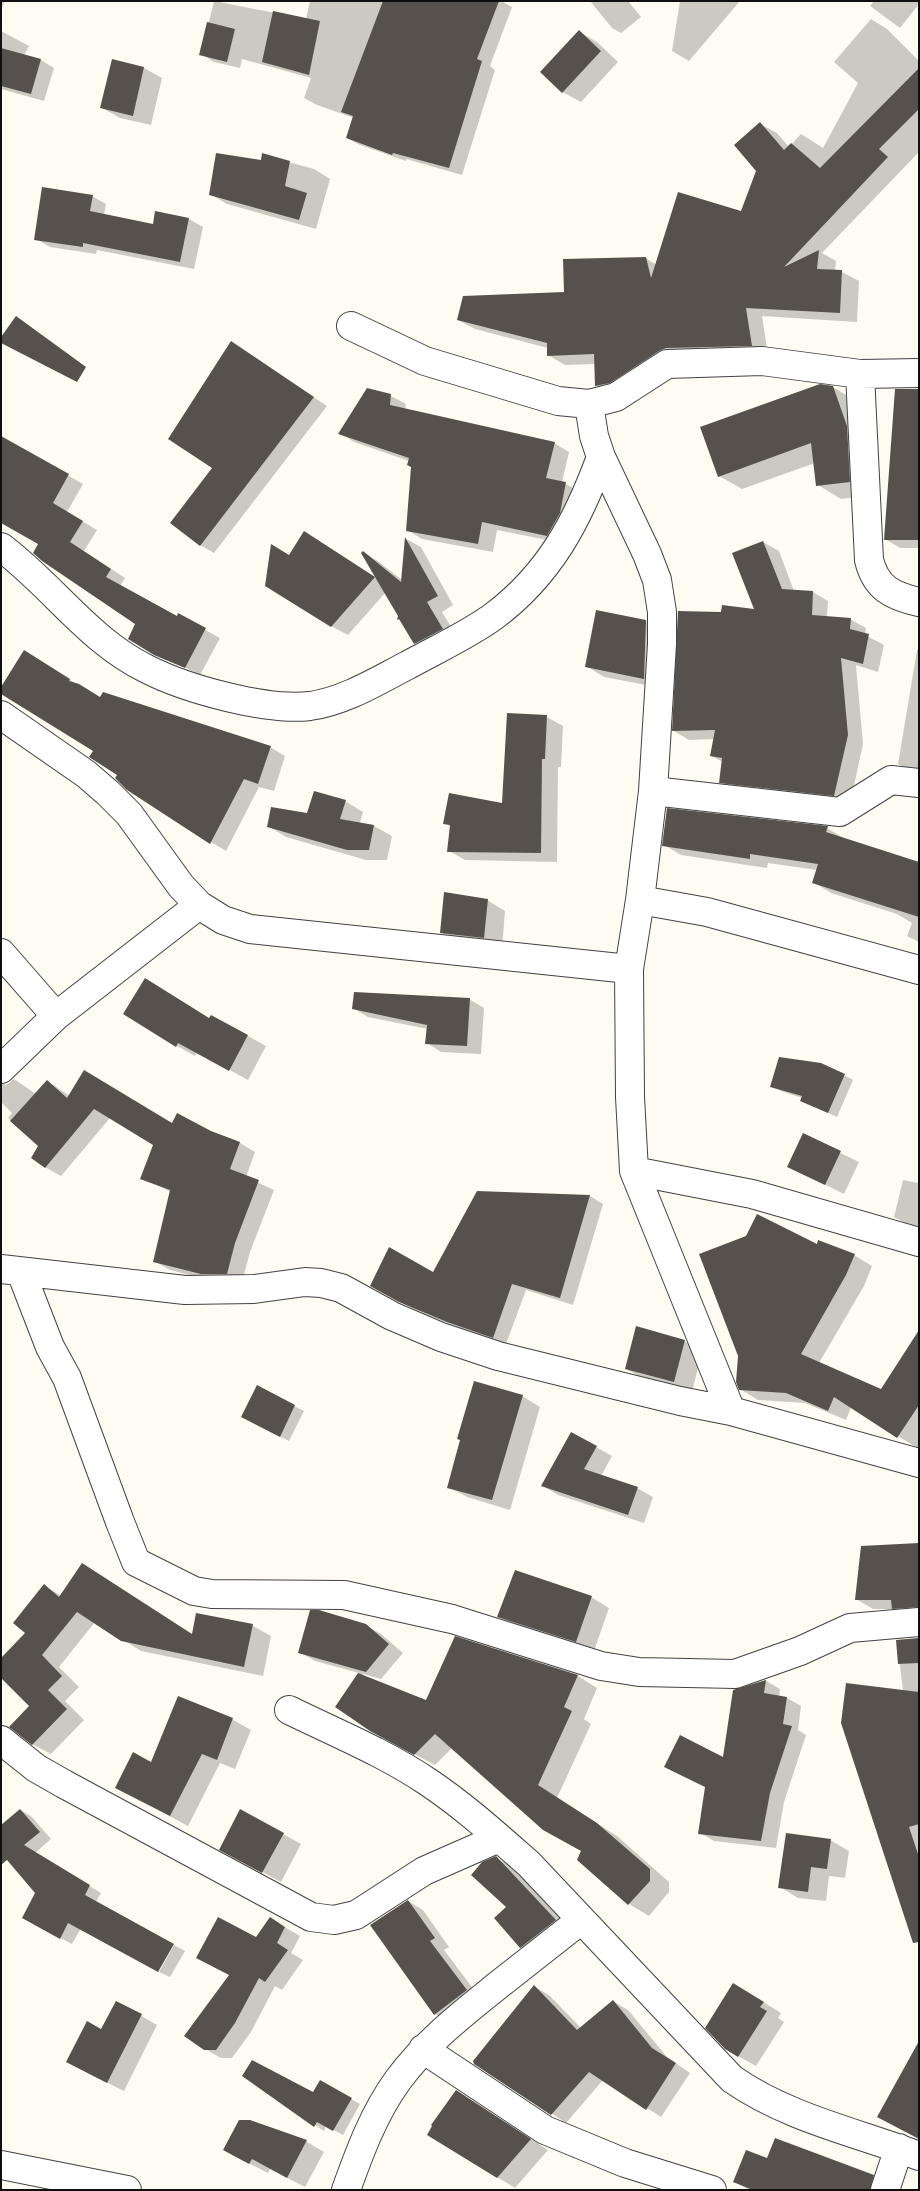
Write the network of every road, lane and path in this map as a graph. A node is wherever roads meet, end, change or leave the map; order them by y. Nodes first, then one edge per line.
1 (351, 326) dead end
2 (919, 373) edge
3 (860, 374) junction
4 (589, 404) junction
5 (601, 456) junction
6 (1, 547) edge
7 (919, 602) edge
8 (1, 715) edge
9 (919, 783) edge
10 (653, 791) junction
11 (640, 900) junction
12 (199, 905) junction
13 (1, 953) edge
14 (629, 969) junction
15 (919, 970) edge
16 (56, 1016) junction
17 (1, 1069) edge
18 (634, 1170) junction
19 (919, 1242) edge
20 (11, 1271) edge
21 (731, 1411) junction
22 (919, 1463) edge
23 (919, 1622) edge
24 (289, 1710) dead end
25 (1, 1740) edge
26 (499, 1838) junction
27 (581, 1920) junction
28 (423, 2049) junction
29 (909, 2152) edge
30 (1, 2165) edge
31 (127, 2190) edge
32 (347, 2190) edge
33 (712, 2190) edge
34 (885, 2190) edge

1 - 4 street
2 - 3 street
3 - 4 street
3 - 7 street
4 - 5 street
5 - 6 street
5 - 10 street
8 - 12 street
9 - 10 street
10 - 11 street
11 - 14 street
11 - 15 street
12 - 14 street
12 - 16 street
13 - 16 street
14 - 18 street
16 - 17 street
18 - 19 street
18 - 21 street
20 - 21 street
20 - 23 street
21 - 22 street
24 - 26 street
25 - 26 street
26 - 27 street
27 - 28 street
27 - 29 street
28 - 32 street
28 - 33 street
29 - 34 street
30 - 31 street

